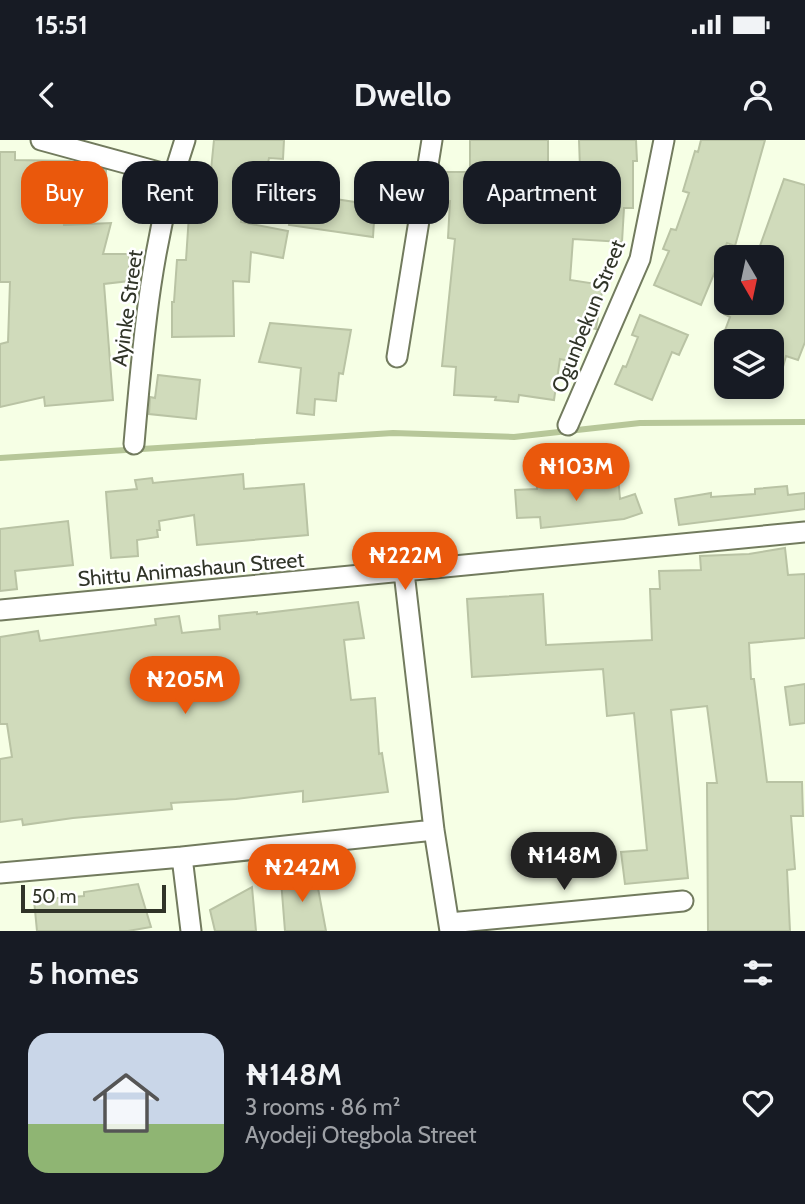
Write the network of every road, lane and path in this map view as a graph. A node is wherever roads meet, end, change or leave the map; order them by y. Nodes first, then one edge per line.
1 (41, 140) edge
2 (185, 140) edge
3 (432, 140) edge
4 (664, 140) edge
5 (178, 161) edge
6 (122, 162) edge
7 (163, 224) edge
8 (397, 357) dead end
9 (568, 425) dead end
10 (134, 444) dead end
11 (805, 532) edge
12 (404, 572) junction
13 (0, 610) edge
14 (434, 830) junction
15 (182, 857) junction
16 (0, 873) edge
17 (683, 901) dead end
18 (449, 927) edge
19 (191, 931) edge

1 - 6 street
2 - 5 street, Ayinke Street
3 - 8 street
4 - 9 street, Ogunbekun Street
7 - 10 street, Ayinke Street
11 - 12 street, Shittu Animashaun Street
12 - 13 street, Shittu Animashaun Street
12 - 14 street
14 - 15 street
14 - 18 street
15 - 16 street
15 - 19 street
17 - 18 street

